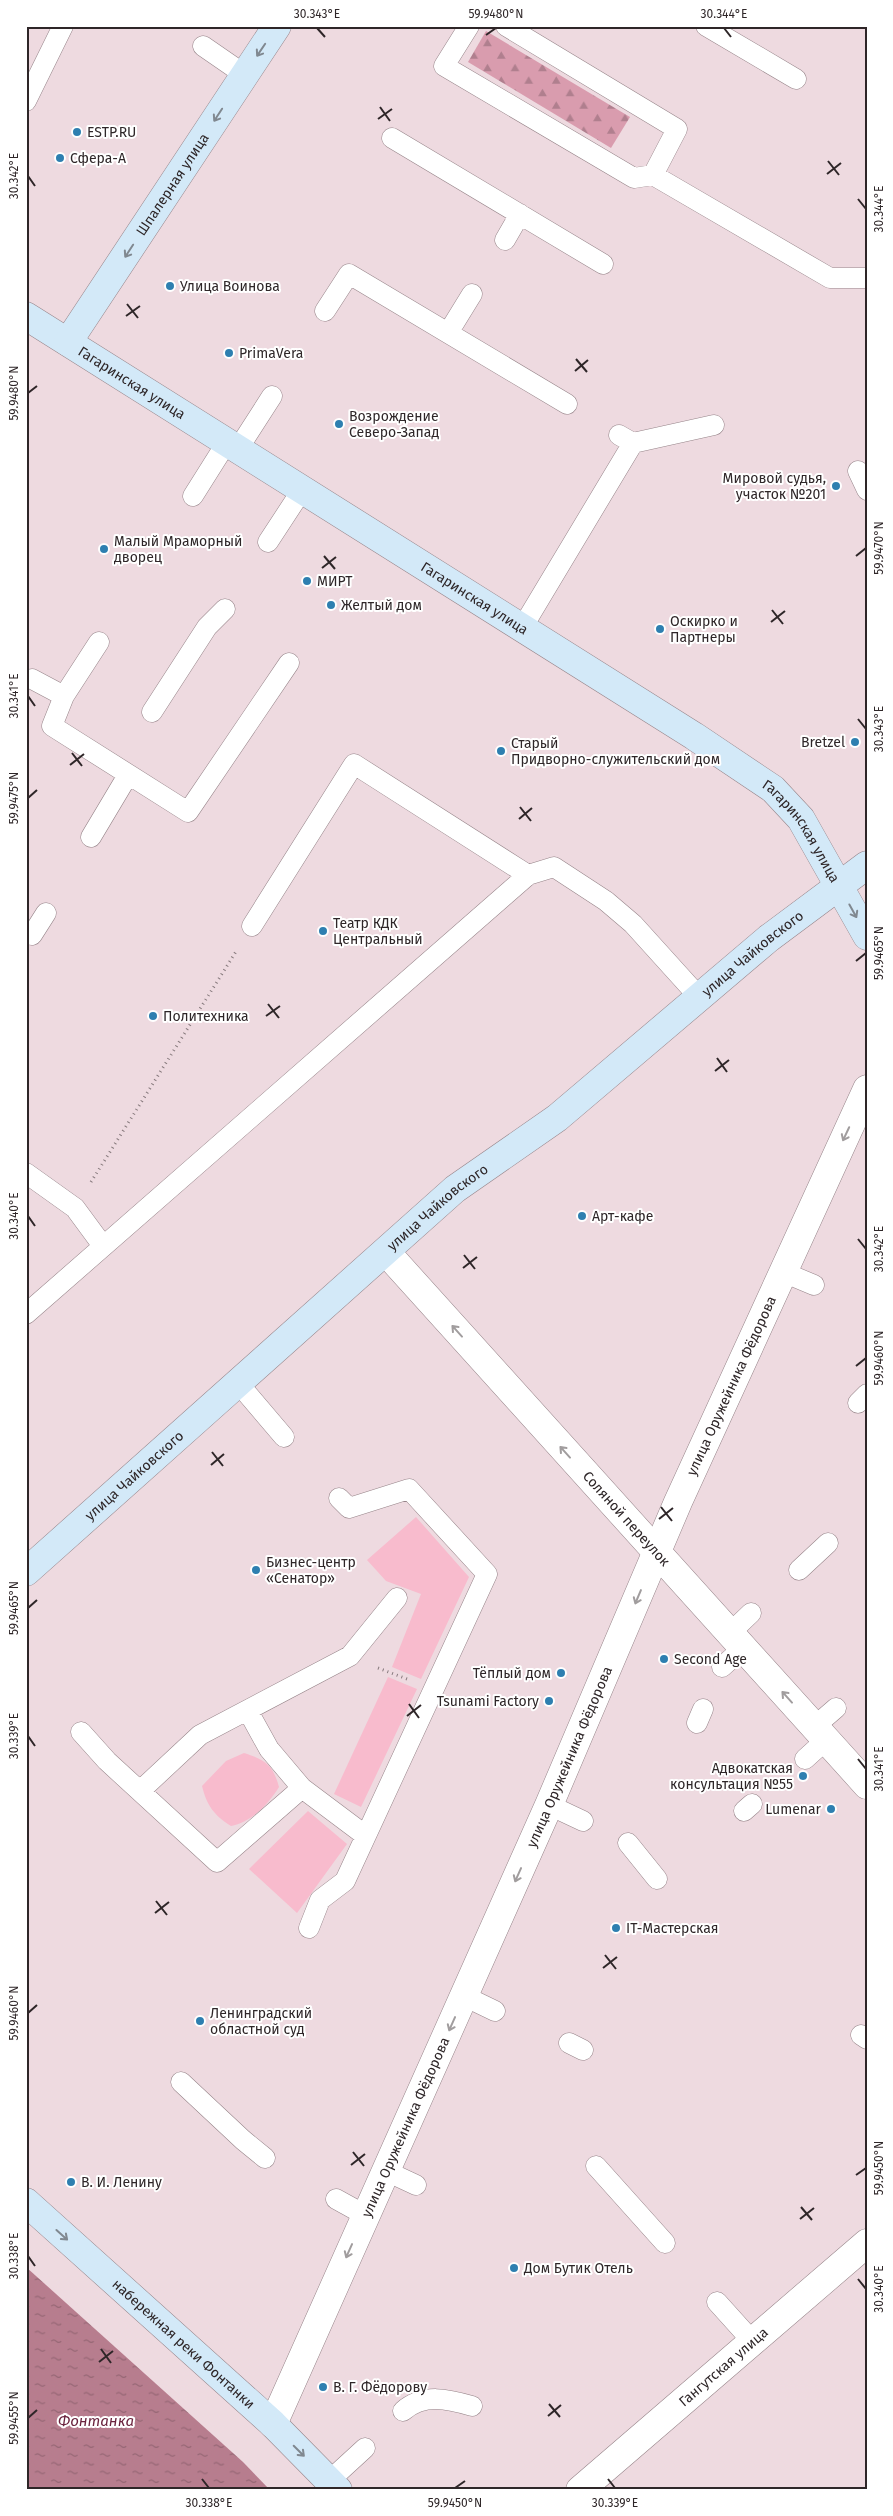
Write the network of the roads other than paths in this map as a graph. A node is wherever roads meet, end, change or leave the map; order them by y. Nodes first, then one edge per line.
1 (63, 26) edge
2 (277, 26) edge
3 (506, 26) edge
4 (706, 26) edge
5 (460, 29) edge
6 (203, 46) dead end
7 (245, 74) junction
8 (796, 79) dead end
9 (26, 102) edge
10 (392, 138) dead end
11 (652, 175) junction
12 (520, 214) junction
13 (505, 240) dead end
14 (603, 264) dead end
15 (867, 278) edge
16 (472, 294) dead end
17 (325, 311) dead end
18 (26, 316) edge
19 (448, 333) junction
20 (68, 342) junction
21 (272, 396) dead end
22 (567, 404) dead end
23 (714, 425) dead end
24 (233, 446) junction
25 (858, 471) dead end
26 (302, 490) junction
27 (867, 490) edge
28 (193, 496) dead end
29 (268, 542) dead end
30 (224, 609) dead end
31 (522, 628) junction
32 (99, 642) dead end
33 (289, 663) dead end
34 (32, 679) dead end
35 (64, 696) junction
36 (152, 712) dead end
37 (128, 775) junction
38 (91, 837) dead end
39 (867, 865) edge
40 (528, 875) junction
41 (839, 886) junction
42 (46, 913) dead end
43 (252, 926) road end
44 (32, 936) dead end
45 (867, 936) edge
46 (699, 997) junction
47 (867, 1089) edge
48 (26, 1173) edge
49 (103, 1246) junction
50 (386, 1252) junction
51 (783, 1272) junction
52 (814, 1285) dead end
53 (26, 1314) edge
54 (238, 1383) junction
55 (284, 1437) dead end
56 (339, 1498) dead end
57 (828, 1543) dead end
58 (657, 1552) junction
59 (800, 1570) dead end
60 (26, 1572) edge
61 (398, 1598) dead end
62 (751, 1613) dead end
63 (736, 1641) junction
64 (722, 1667) dead end
65 (836, 1708) dead end
66 (248, 1710) junction
67 (81, 1732) dead end
68 (820, 1734) junction
69 (805, 1758) dead end
70 (867, 1785) edge
71 (302, 1788) junction
72 (140, 1791) junction
73 (549, 1805) junction
74 (583, 1821) dead end
75 (366, 1836) junction
76 (628, 1843) dead end
77 (657, 1879) dead end
78 (310, 1928) dead end
79 (464, 1996) junction
80 (496, 2011) dead end
81 (181, 2082) dead end
82 (265, 2158) dead end
83 (596, 2166) dead end
84 (386, 2171) junction
85 (416, 2185) dead end
86 (336, 2200) dead end
87 (26, 2202) edge
88 (365, 2215) junction
89 (665, 2243) dead end
90 (867, 2243) edge
91 (717, 2302) dead end
92 (752, 2342) junction
93 (472, 2406) dead end
94 (403, 2411) dead end
95 (272, 2424) junction
96 (365, 2448) dead end
97 (333, 2486) edge
98 (580, 2490) edge

1 - 9 lane
2 -> 7 street, Шпалерная улица
3 - 11 lane
4 - 8 lane
5 - 11 lane
6 - 7 lane
7 -> 20 street, Шпалерная улица
10 - 12 lane
11 - 15 lane
12 - 13 lane
12 - 14 lane
16 - 19 lane
17 - 19 lane
18 - 20 street, Гагаринская улица
19 - 22 lane
20 - 24 street, Гагаринская улица
21 - 24 lane
23 - 31 lane
24 - 26 street, Гагаринская улица
24 - 28 lane
25 - 27 lane
26 - 29 lane
26 - 31 street, Гагаринская улица
30 - 36 lane
31 - 41 street, Гагаринская улица
32 - 35 lane
33 - 37 lane
34 - 35 lane
35 - 37 lane
37 - 38 lane
39 - 41 street, улица Чайковского
40 - 43 lane
40 - 46 lane
40 - 49 lane
41 -> 45 street, Гагаринская улица
41 - 46 street, улица Чайковского
42 - 44 lane
46 - 50 street, улица Чайковского
47 -> 51 street, улица Оружейника Фёдорова
48 - 49 lane
49 - 53 lane
50 - 54 street, улица Чайковского
58 -> 50 street, Соляной переулок
51 - 52 lane
51 - 58 street, улица Оружейника Фёдорова
54 - 55 lane
54 - 60 street, улица Чайковского
56 - 75 lane
57 - 59 lane
58 - 63 street, Соляной переулок
58 -> 73 street, улица Оружейника Фёдорова
61 - 66 lane
62 - 63 lane
63 - 64 lane
68 -> 63 street, Соляной переулок
65 - 68 lane
66 - 71 lane
66 - 72 lane
67 - 72 lane
68 - 69 lane
68 - 70 street, Соляной переулок
71 - 72 lane
71 - 75 lane
73 - 74 lane
73 -> 79 street, улица Оружейника Фёдорова
75 - 78 lane
76 - 77 lane
79 - 80 lane
79 -> 84 street, улица Оружейника Фёдорова
81 - 82 lane
83 - 89 lane
84 - 85 lane
84 - 88 street, улица Оружейника Фёдорова
86 - 88 lane
87 -> 95 street, набережная реки Фонтанки
88 -> 95 street, улица Оружейника Фёдорова
90 - 92 street, Гангутская улица
91 - 92 lane
92 - 98 street, Гангутская улица
93 - 94 lane
95 -> 97 street, набережная реки Фонтанки
96 - 97 lane

